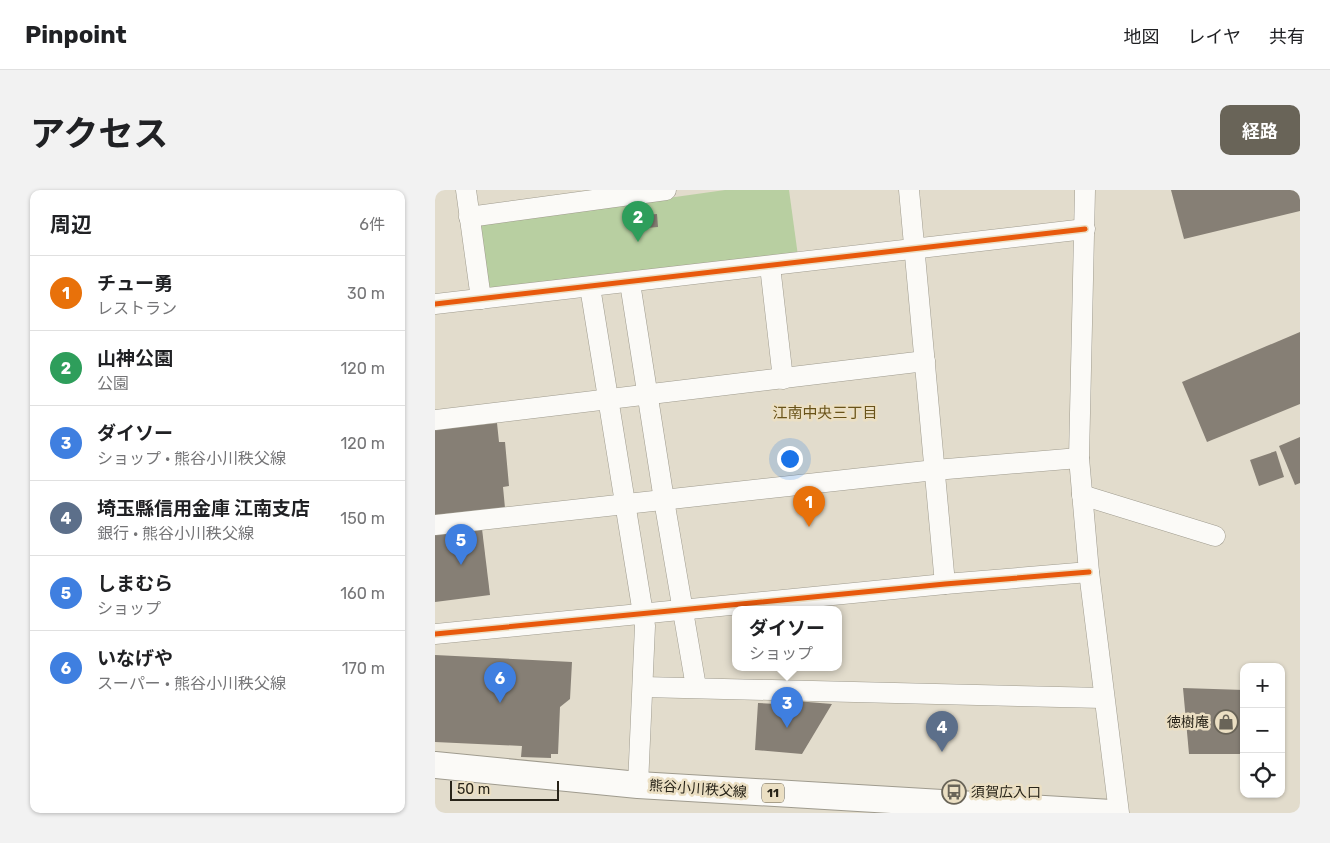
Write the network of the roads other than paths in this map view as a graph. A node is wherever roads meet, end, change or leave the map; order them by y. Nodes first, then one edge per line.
1 (466, 190) edge
2 (666, 190) edge
3 (909, 190) edge
4 (1085, 190) edge
5 (618, 193) edge
6 (580, 196) edge
7 (469, 217) junction
8 (1085, 229) junction
9 (914, 248) junction
10 (770, 266) junction
11 (630, 282) junction
12 (590, 287) junction
13 (481, 299) junction
14 (435, 304) edge
15 (925, 361) junction
16 (783, 379) junction
17 (647, 394) junction
18 (608, 399) junction
19 (435, 420) edge
20 (1079, 458) junction
21 (935, 470) junction
22 (1082, 495) junction
23 (664, 500) junction
24 (625, 504) junction
25 (435, 525) edge
26 (1215, 536) dead end
27 (1089, 572) junction
28 (945, 584) junction
29 (683, 611) junction
30 (643, 614) junction
31 (435, 634) edge
32 (643, 687) junction
33 (696, 687) junction
34 (1103, 698) junction
35 (435, 765) edge
36 (638, 785) junction
37 (896, 807) edge
38 (1111, 813) edge
39 (1119, 813) edge

1 - 7 street
2 - 5 street
3 - 9 street
4 - 8 street
5 - 6 street
6 - 7 street
7 - 13 street
8 - 9 street
8 - 20 street
9 - 10 street
9 - 15 street
10 - 11 street
10 - 16 street
11 - 12 street
11 - 17 street
12 - 13 street
12 - 18 street
13 - 14 street
15 - 16 street
15 - 21 street
16 - 17 street
17 - 18 street
17 - 23 street
18 - 19 street
18 - 24 street
20 - 21 street
20 - 22 street
21 - 23 street
21 - 28 street
22 - 26 street
22 - 27 street
23 - 24 street
23 - 29 street
24 - 25 street
24 - 30 street
27 - 28 street
27 - 34 street
28 - 29 street
29 - 30 street
29 - 33 street
30 - 31 street
30 - 32 street
32 - 33 street
32 - 36 street
33 - 34 street
34 - 39 street
35 - 36 main road, 熊谷小川秩父線 / 11
36 - 37 main road, 熊谷小川秩父線 / 11
37 - 38 main road, 熊谷小川秩父線 / 11

